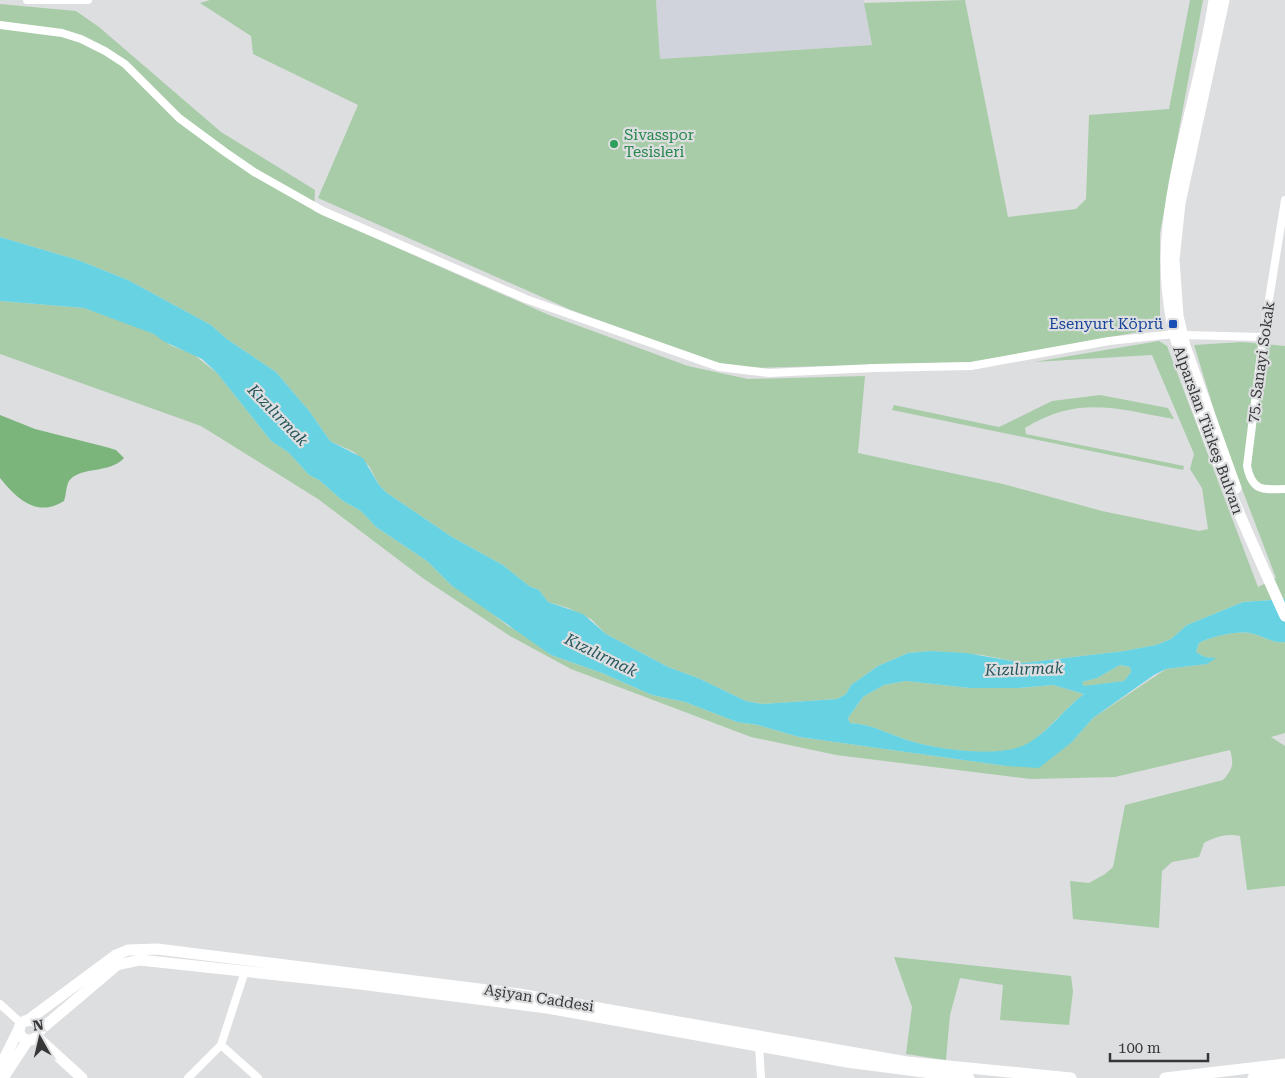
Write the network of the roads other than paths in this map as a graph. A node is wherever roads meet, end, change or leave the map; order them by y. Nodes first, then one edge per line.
1 (26, 0) edge
2 (88, 0) edge
3 (1214, 0) edge
4 (1224, 0) edge
5 (0, 25) edge
6 (1285, 200) edge
7 (1178, 335) junction
8 (1263, 336) junction
9 (1285, 489) edge
10 (1264, 565) junction
11 (1285, 608) edge
12 (1285, 616) edge
13 (245, 971) junction
14 (0, 1004) edge
15 (23, 1024) junction
16 (35, 1036) junction
17 (221, 1045) junction
18 (759, 1046) junction
19 (1285, 1064) edge
20 (0, 1067) edge
21 (1285, 1074) edge
22 (78, 1076) edge
23 (3, 1078) edge
24 (188, 1078) edge
25 (258, 1078) edge
26 (761, 1078) edge
27 (969, 1078) edge
28 (1071, 1078) edge
29 (1165, 1078) edge
30 (1253, 1078) edge

1 - 2 street
3 - 7 street, Alparslan Türkeş Bulvarı
4 - 7 street, Alparslan Türkeş Bulvarı
5 - 7 street
6 - 8 street, 75. Sanayi Sokak
7 - 8 street
7 - 10 street, Alparslan Türkeş Bulvarı
8 - 9 street, 75. Sanayi Sokak
10 - 11 street, Alparslan Türkeş Bulvarı
10 - 12 street, Alparslan Türkeş Bulvarı
13 - 16 street, Aşiyan Caddesi
13 - 17 street
13 - 18 street, Aşiyan Caddesi
14 - 15 street
15 - 16 street
15 - 16 street
15 - 20 street
15 - 28 street, Aşiyan Caddesi
16 - 22 street
16 - 23 street, Aşiyan Caddesi
17 - 24 street
17 - 25 street
18 - 26 street
18 - 27 street, Aşiyan Caddesi
19 - 29 street
21 - 30 street

